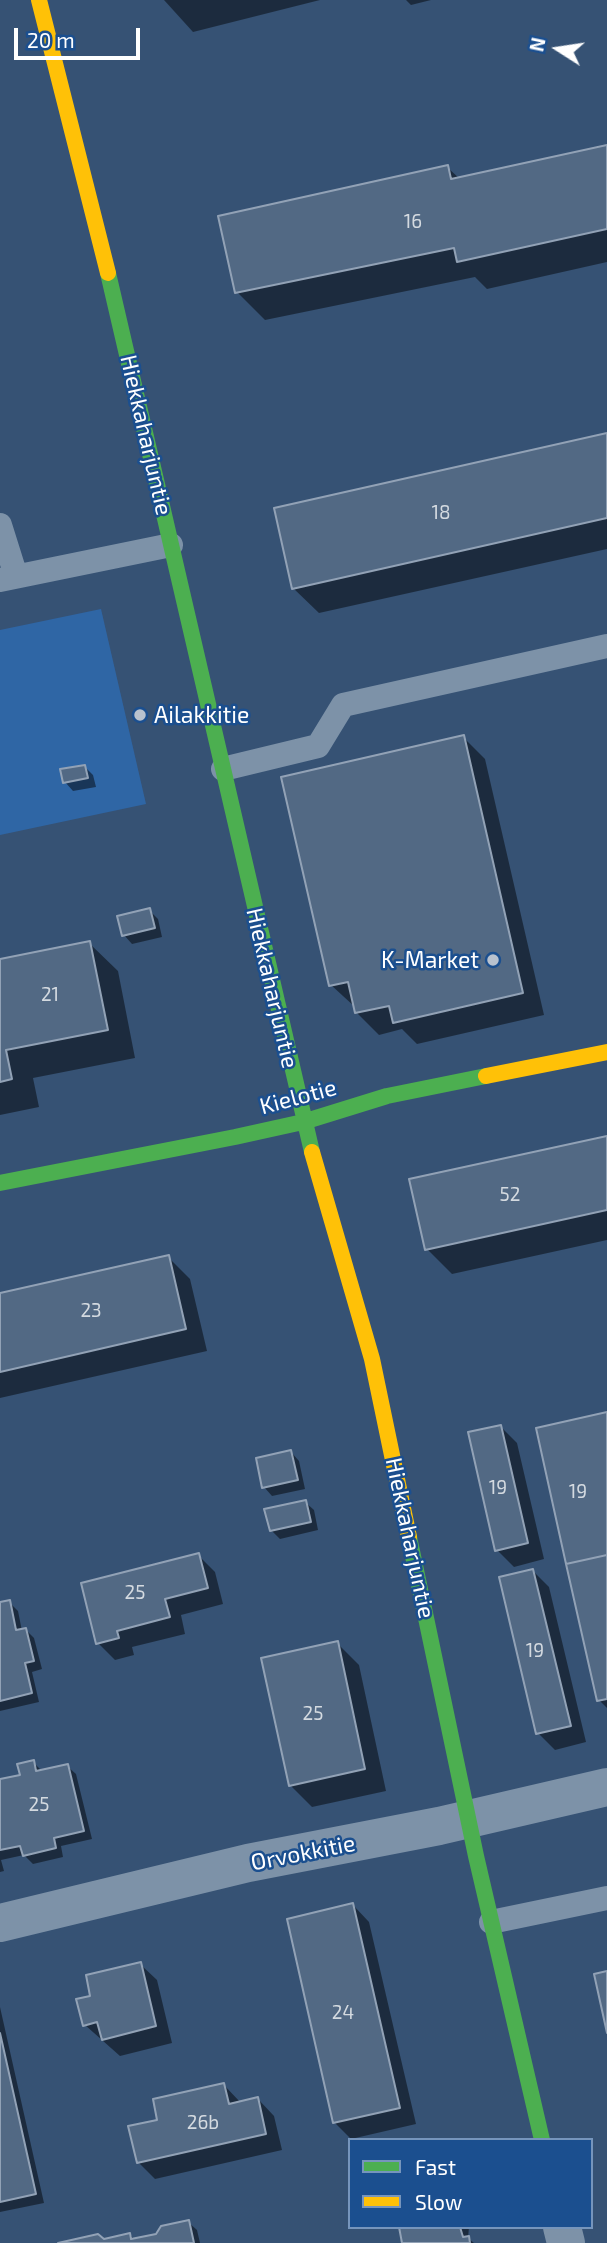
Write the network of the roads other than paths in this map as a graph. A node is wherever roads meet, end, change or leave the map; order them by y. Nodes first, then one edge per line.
1 (39, 0) edge
2 (0, 525) edge
3 (171, 545) junction
4 (8, 578) edge
5 (607, 646) edge
6 (223, 769) junction
7 (607, 1052) edge
8 (303, 1122) junction
9 (0, 1183) edge
10 (607, 1787) edge
11 (469, 1819) junction
12 (607, 1898) edge
13 (491, 1922) junction
14 (0, 1923) edge
15 (542, 2138) edge

1 - 3 street, Hiekkaharjuntie
2 - 4 lane
3 - 4 lane
3 - 6 street, Hiekkaharjuntie
5 - 6 lane
6 - 8 street, Hiekkaharjuntie
7 - 8 street, Kielotie
8 - 9 street, Kielotie
8 - 11 street, Hiekkaharjuntie
10 - 11 street, Orvokkitie
11 - 13 street, Hiekkaharjuntie
11 - 14 street, Orvokkitie
12 - 13 lane
13 - 15 street, Hiekkaharjuntie

